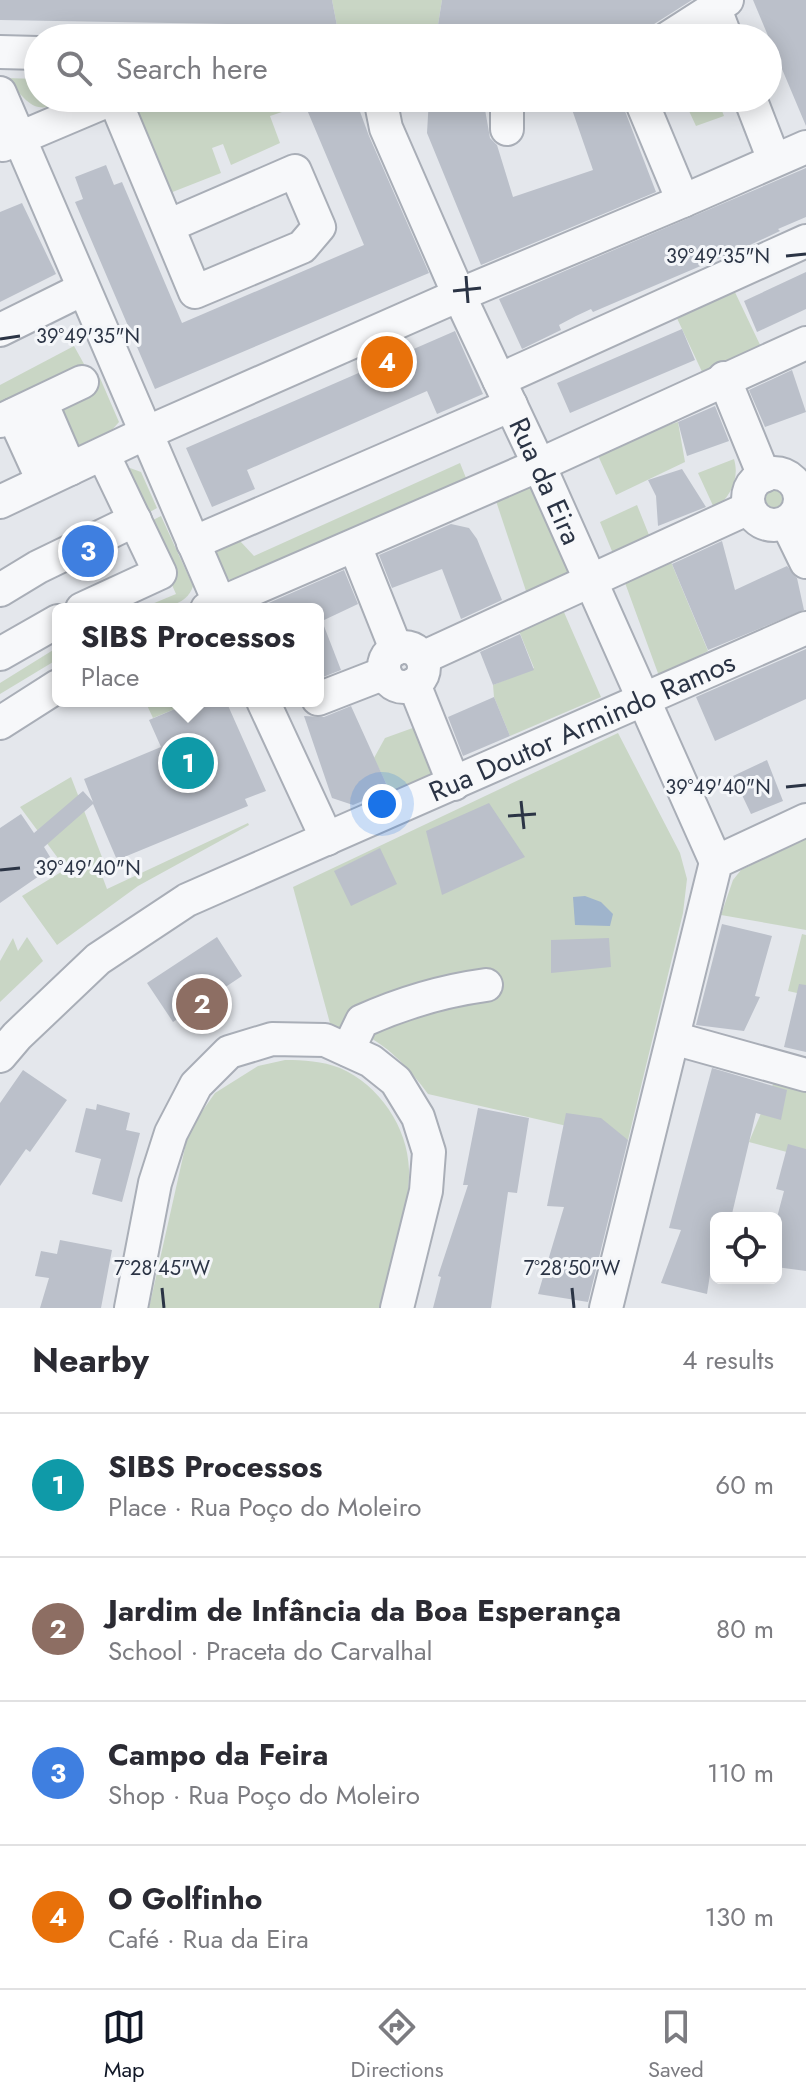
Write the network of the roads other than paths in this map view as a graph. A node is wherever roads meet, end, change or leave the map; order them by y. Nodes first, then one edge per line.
1 (723, 16) edge
2 (703, 24) edge
3 (0, 52) edge
4 (24, 53) edge
5 (0, 93) edge
6 (80, 112) edge
7 (120, 112) edge
8 (383, 112) edge
9 (646, 112) edge
10 (755, 112) edge
11 (10, 141) edge
12 (806, 147) edge
13 (774, 160) junction
14 (683, 201) junction
15 (168, 226) junction
16 (806, 241) edge
17 (83, 289) junction
18 (459, 295) junction
19 (0, 330) edge
20 (806, 343) edge
21 (724, 378) junction
22 (82, 382) dead end
23 (505, 392) junction
24 (18, 413) edge
25 (146, 433) junction
26 (103, 454) junction
27 (539, 465) junction
28 (57, 475) junction
29 (764, 476) junction
30 (802, 488) edge
31 (0, 502) edge
32 (749, 508) junction
33 (135, 520) junction
34 (787, 523) junction
35 (193, 543) junction
36 (355, 546) junction
37 (806, 562) edge
38 (590, 580) junction
39 (0, 590) edge
40 (95, 603) edge
41 (215, 603) edge
42 (225, 603) edge
43 (52, 624) edge
44 (806, 628) edge
45 (0, 654) edge
46 (404, 666) junction
47 (52, 690) edge
48 (324, 697) edge
49 (642, 699) junction
50 (267, 709) edge
51 (0, 723) edge
52 (454, 784) junction
53 (806, 820) edge
54 (327, 839) junction
55 (716, 862) junction
56 (486, 985) dead end
57 (673, 1038) junction
58 (348, 1050) junction
59 (0, 1056) edge
60 (806, 1075) edge
61 (131, 1308) edge
62 (397, 1308) edge
63 (606, 1308) edge

1 - 2 street
3 - 4 street
5 - 11 street
6 - 11 street
7 - 15 street
8 - 18 street, Rua da Eira
9 - 14 street
10 - 13 street
11 - 17 street
12 - 13 street
13 - 14 street
14 - 18 street
15 - 15 street
16 - 23 street
17 - 19 street
17 - 25 street
18 - 23 street, Rua da Eira
18 - 25 street
20 - 21 street
21 - 27 street
21 - 29 street
22 - 24 street
23 - 27 street, Rua da Eira
23 - 35 street
24 - 28 street
25 - 26 street
25 - 35 street
26 - 28 street
26 - 33 street
27 - 36 street
27 - 38 street, Rua da Eira
28 - 31 street
29 - 30 street
29 - 32 street
30 - 34 street
32 - 34 street
32 - 38 street
33 - 39 street
33 - 40 street
34 - 37 street
35 - 41 street
36 - 42 street
36 - 46 street
38 - 46 street
38 - 49 street, Rua da Eira
43 - 45 street
44 - 49 street, Rua Doutor Armindo Ramos
46 - 48 street
46 - 52 street
47 - 51 street
49 - 52 street, Rua Doutor Armindo Ramos
49 - 55 street, Rua da Eira
50 - 54 street
52 - 54 street, Rua Doutor Armindo Ramos
53 - 55 street
54 - 59 street, Rua Doutor Armindo Ramos
55 - 57 street
56 - 58 street
57 - 60 street
57 - 63 street
58 - 61 street
58 - 62 street

